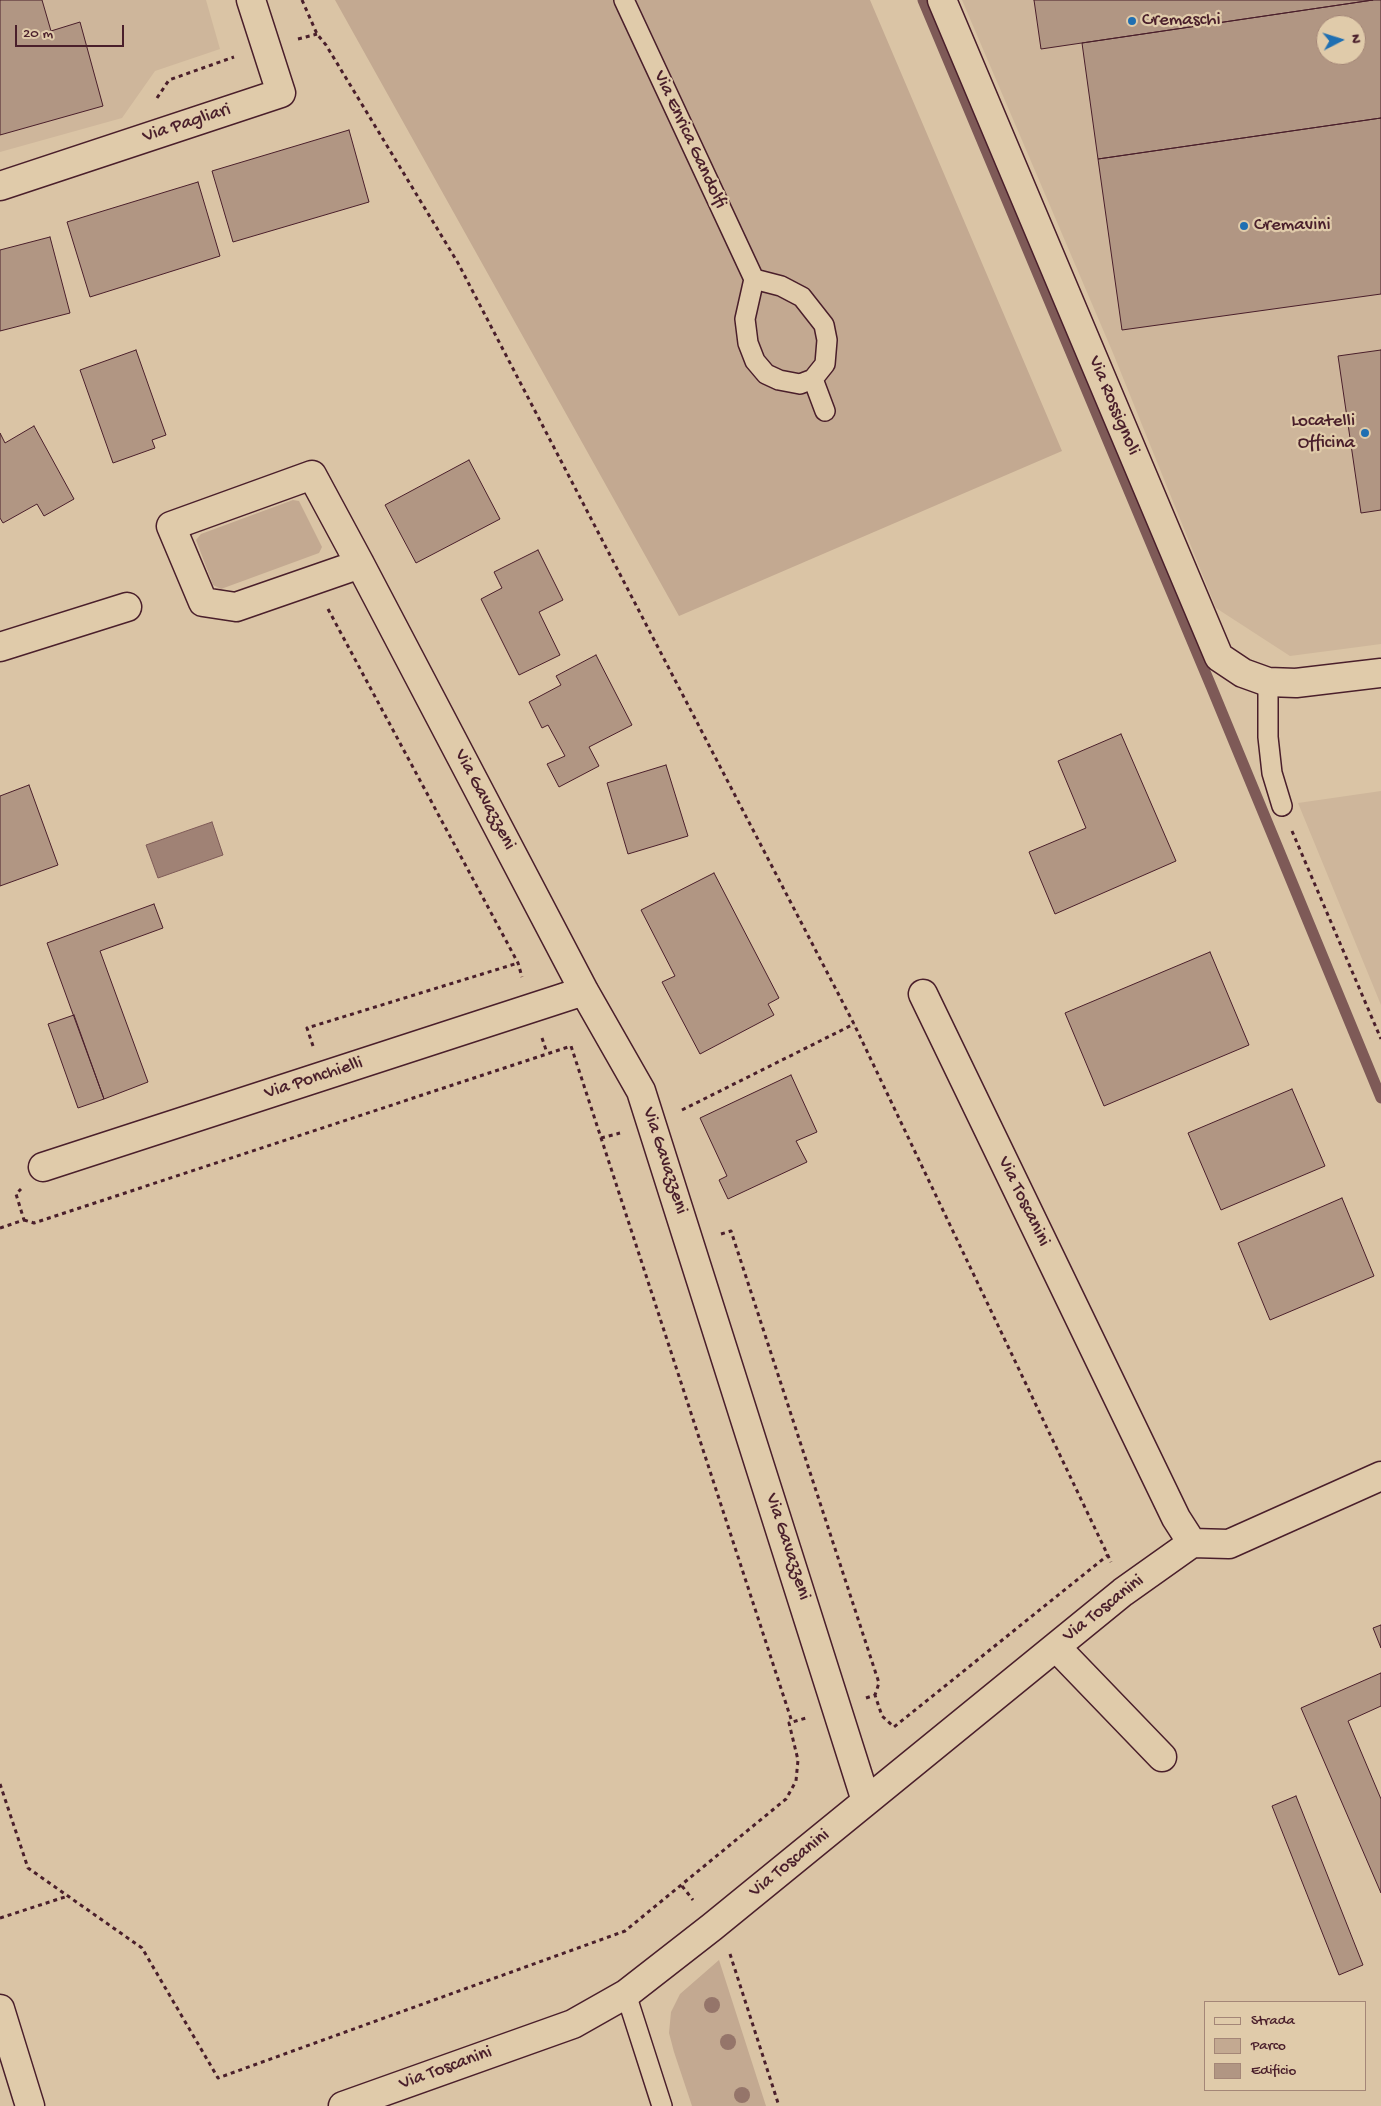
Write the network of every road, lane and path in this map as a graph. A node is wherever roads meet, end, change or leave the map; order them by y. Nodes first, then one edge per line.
1 (251, 0) edge
2 (302, 0) edge
3 (624, 0) edge
4 (942, 0) edge
5 (0, 186) edge
6 (754, 279) junction
7 (813, 379) junction
8 (825, 411) dead end
9 (360, 564) junction
10 (313, 580) junction
11 (126, 607) dead end
12 (0, 647) edge
13 (1381, 673) edge
14 (1268, 682) junction
15 (1282, 806) joint
16 (518, 963) junction
17 (584, 991) junction
18 (923, 994) dead end
19 (532, 1008) junction
20 (854, 1024) junction
21 (1381, 1039) edge
22 (315, 1053) dead end
23 (547, 1053) junction
24 (652, 1123) junction
25 (43, 1167) joint
26 (24, 1220) junction
27 (0, 1228) edge
28 (714, 1236) dead end
29 (1381, 1476) edge
30 (1192, 1543) junction
31 (1108, 1555) junction
32 (1123, 1592) junction
33 (1056, 1647) junction
34 (875, 1695) junction
35 (837, 1707) junction
36 (792, 1722) junction
37 (1162, 1757) dead end
38 (0, 1784) edge
39 (866, 1801) junction
40 (682, 1886) junction
41 (68, 1896) junction
42 (0, 1918) edge
43 (712, 1927) junction
44 (626, 1994) junction
45 (0, 2009) edge
46 (30, 2106) edge
47 (343, 2106) edge
48 (662, 2106) edge
49 (779, 2106) edge

1 - 5 street, Via Pagliari
2 - 20 path
3 - 6 lane, Via Enrica Gandolfi
4 - 14 street, Via Rossignoli
6 - 7 lane
6 - 7 lane
7 - 8 lane
9 - 10 street, Via Gavazzeni
9 - 10 street, Via Gavazzeni
9 - 17 street, Via Gavazzeni
10 - 16 path
11 - 12 street
13 - 14 street, Via Rossignoli
14 - 15 lane
15 - 21 path
16 - 19 path
16 - 22 path
17 - 19 street, Via Ponchielli
17 - 24 street, Via Gavazzeni
18 - 30 street, Via Toscanini
19 - 23 path
19 - 25 street, Via Ponchielli
20 - 24 path
20 - 31 path
23 - 26 path
23 - 36 path
24 - 35 street, Via Gavazzeni
25 - 26 path
26 - 27 path
28 - 34 path
29 - 30 street
30 - 32 street, Via Toscanini
31 - 32 path
31 - 34 path
32 - 33 street, Via Toscanini
33 - 37 street
33 - 39 street, Via Toscanini
34 - 35 path
35 - 36 path
35 - 39 street, Via Gavazzeni
36 - 40 path
38 - 41 path
39 - 43 street, Via Toscanini
40 - 41 path
40 - 43 path
41 - 42 path
43 - 44 street, Via Toscanini
43 - 49 path
44 - 47 street, Via Toscanini
44 - 48 lane
45 - 46 street

